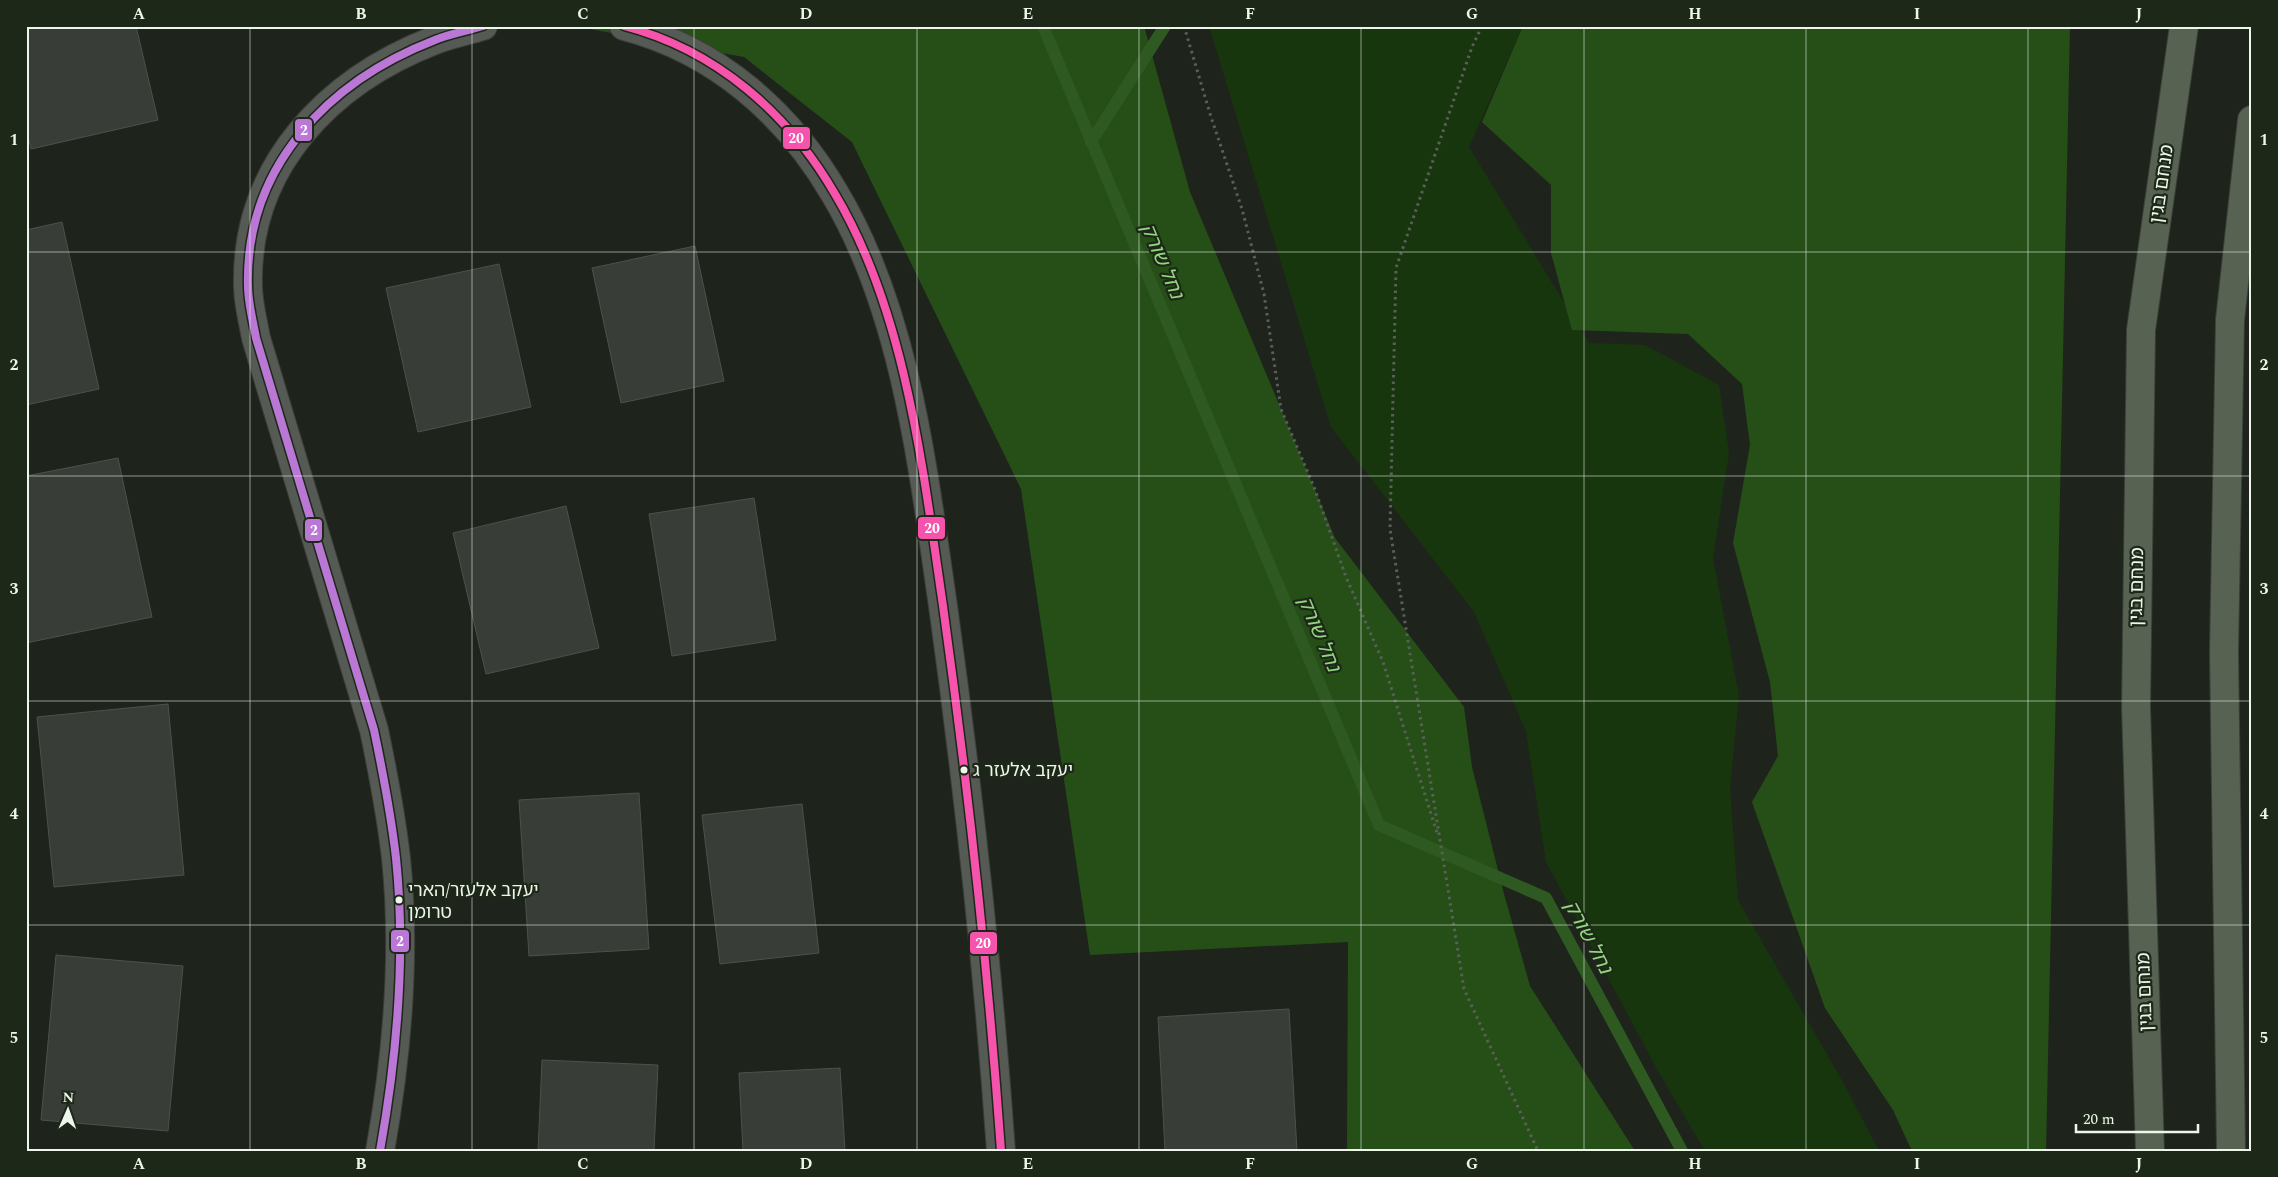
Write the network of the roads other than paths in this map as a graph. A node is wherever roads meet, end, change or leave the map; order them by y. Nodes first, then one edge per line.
1 (483, 26) edge
2 (624, 26) edge
3 (2184, 26) edge
4 (2252, 120) edge
5 (380, 1151) edge
6 (1001, 1151) edge
7 (2150, 1151) edge
8 (2231, 1151) edge

1 - 5 street
2 - 6 street
3 - 7 highway, מנחם בגין
4 - 8 highway

